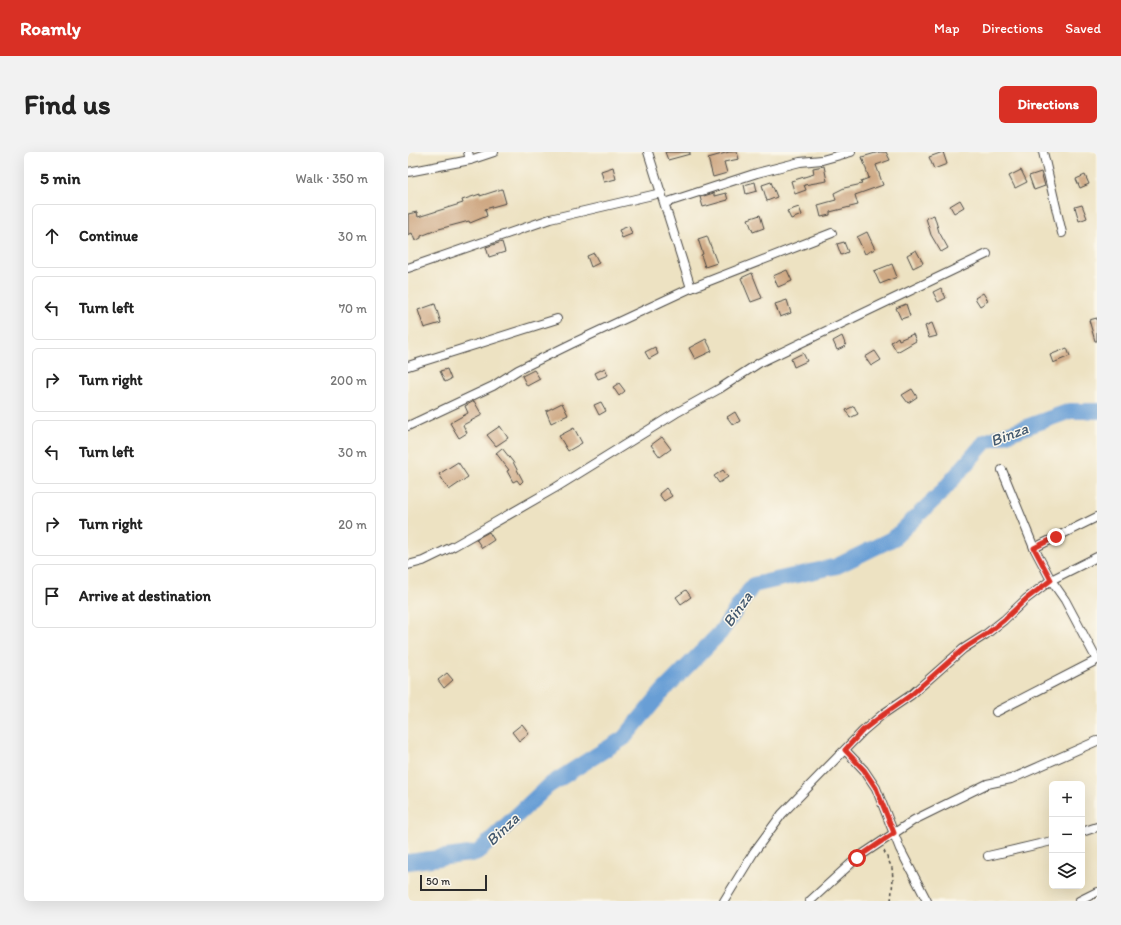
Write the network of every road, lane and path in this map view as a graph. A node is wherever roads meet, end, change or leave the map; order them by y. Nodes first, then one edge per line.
1 (494, 152) edge
2 (648, 152) edge
3 (851, 152) edge
4 (1043, 152) edge
5 (469, 156) edge
6 (408, 172) edge
7 (661, 193) junction
8 (665, 203) junction
9 (832, 233) dead end
10 (1062, 233) dead end
11 (987, 254) dead end
12 (408, 268) edge
13 (690, 288) junction
14 (557, 319) dead end
15 (408, 366) edge
16 (408, 426) edge
17 (1002, 470) dead end
18 (1097, 517) edge
19 (1034, 548) junction
20 (1097, 557) edge
21 (408, 565) edge
22 (1051, 580) junction
23 (1097, 660) edge
24 (996, 712) dead end
25 (1097, 741) edge
26 (845, 750) junction
27 (1097, 827) edge
28 (1085, 831) edge
29 (894, 833) junction
30 (880, 842) junction
31 (1049, 842) edge
32 (988, 856) dead end
33 (1097, 892) edge
34 (724, 901) edge
35 (810, 901) edge
36 (891, 901) edge
37 (927, 901) edge
38 (1079, 901) edge

1 - 5 street
2 - 7 street
3 - 8 street
4 - 10 street
5 - 6 street
7 - 8 street
7 - 12 street
8 - 13 street
9 - 13 street
11 - 21 street
13 - 16 street
14 - 15 street
17 - 19 street
18 - 19 street
19 - 22 street
20 - 22 street
22 - 23 street
22 - 26 street
23 - 24 street
25 - 29 street
26 - 29 street
26 - 34 street
27 - 28 street
29 - 30 street
29 - 37 street
30 - 35 street
30 - 36 path
31 - 32 street
33 - 38 street

